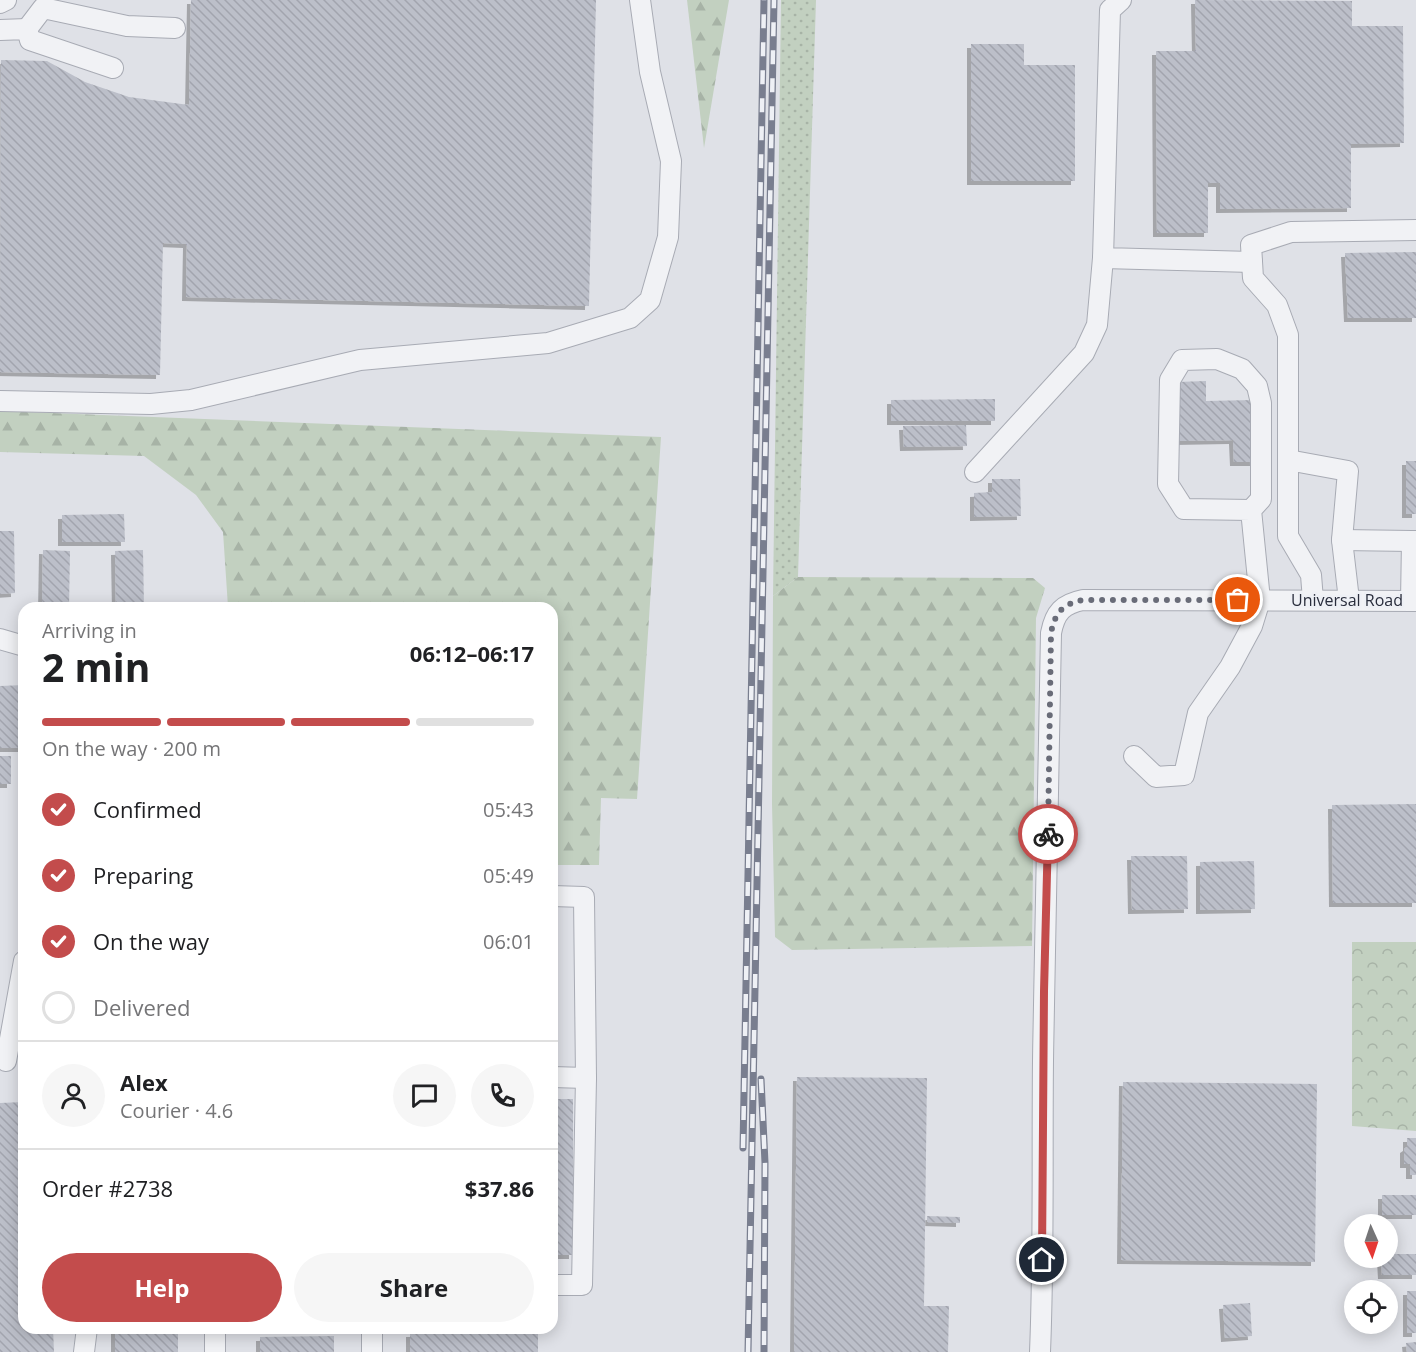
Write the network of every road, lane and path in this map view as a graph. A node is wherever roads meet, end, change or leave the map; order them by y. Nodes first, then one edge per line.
1 (6, 0) edge
2 (640, 0) edge
3 (1121, 0) edge
4 (0, 3) edge
5 (175, 28) dead end
6 (27, 29) junction
7 (0, 30) edge
8 (113, 68) dead end
9 (1416, 230) edge
10 (1103, 258) junction
11 (1252, 262) junction
12 (0, 401) edge
13 (1288, 460) junction
14 (975, 472) dead end
15 (1251, 510) junction
16 (1342, 540) junction
17 (1414, 541) edge
18 (1260, 600) junction
19 (1313, 600) junction
20 (1349, 600) junction
21 (1414, 601) edge
22 (0, 639) edge
23 (18, 644) edge
24 (1134, 756) dead end
25 (558, 896) edge
26 (18, 1004) edge
27 (10, 1061) edge
28 (558, 1077) edge
29 (586, 1078) junction
30 (558, 1286) edge
31 (86, 1334) edge
32 (215, 1334) edge
33 (372, 1334) edge
34 (84, 1352) edge
35 (215, 1352) edge
36 (372, 1352) edge
37 (1040, 1352) edge

1 - 4 street
2 - 12 street
3 - 10 street
5 - 6 street
6 - 7 street
6 - 8 street
9 - 11 street
10 - 11 street
10 - 14 street
11 - 13 street
13 - 16 street
13 - 19 street
15 - 15 street
15 - 18 street
16 - 17 street
16 - 20 street
17 - 21 street
18 - 19 street, Universal Road
18 - 24 street
18 - 37 street, Universal Road
19 - 20 street, Universal Road
20 - 21 street, Universal Road
22 - 23 street
25 - 29 street
26 - 27 street
28 - 29 street
29 - 30 street
31 - 34 street
32 - 35 street
33 - 36 street

